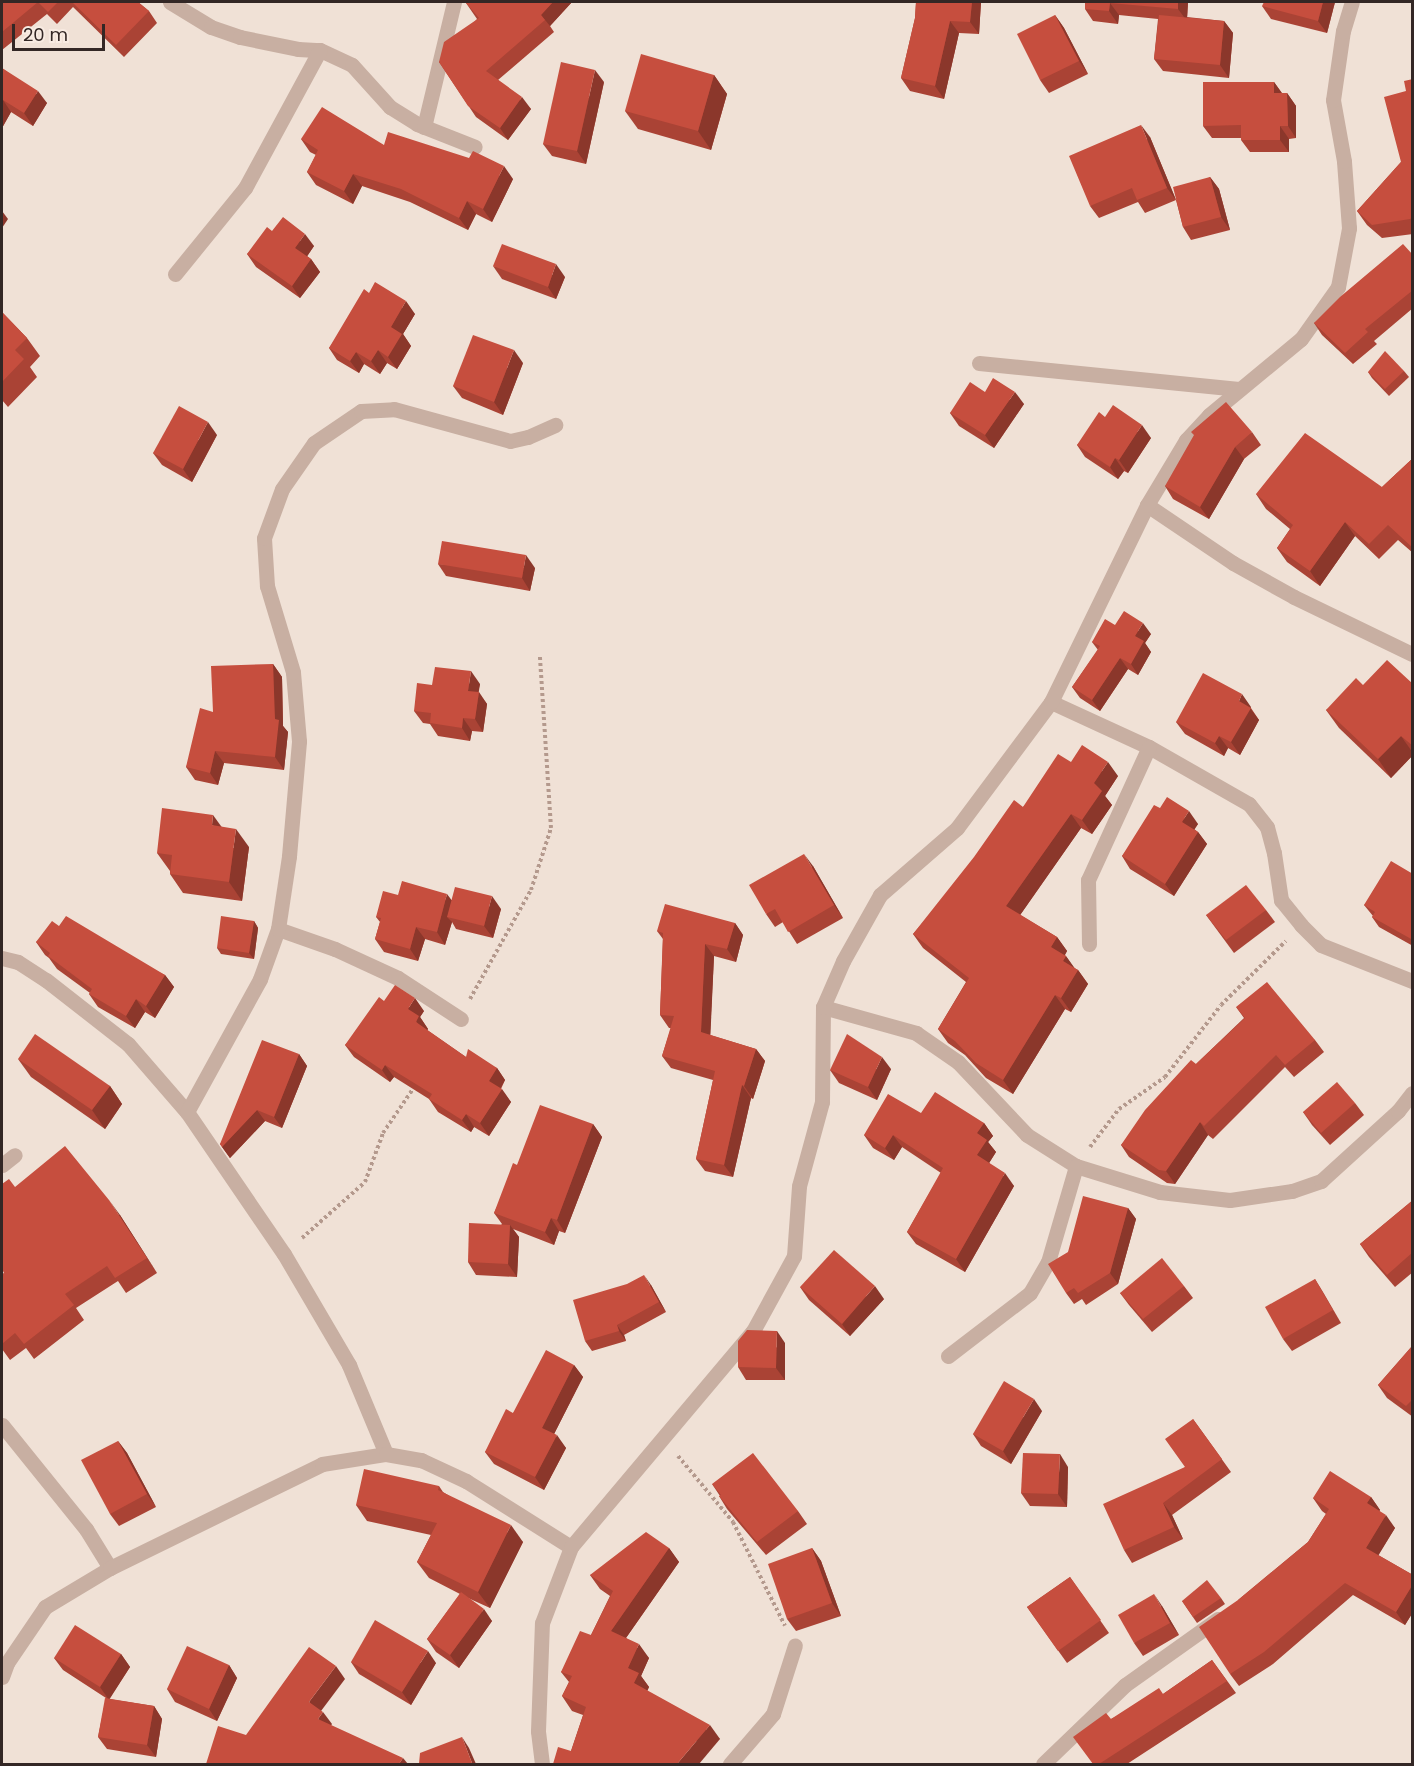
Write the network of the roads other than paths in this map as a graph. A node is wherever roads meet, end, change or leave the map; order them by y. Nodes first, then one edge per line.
1 (170, 2) edge
2 (454, 2) edge
3 (1352, 2) edge
4 (320, 50) junction
5 (424, 127) junction
6 (475, 147) dead end
7 (175, 274) dead end
8 (979, 363) dead end
9 (1239, 389) junction
10 (555, 424) dead end
11 (1147, 505) junction
12 (1413, 654) edge
13 (1051, 702) junction
14 (1149, 747) junction
15 (278, 929) junction
16 (1089, 944) dead end
17 (2, 958) edge
18 (1413, 981) edge
19 (823, 1007) junction
20 (461, 1019) road end
21 (1413, 1093) edge
22 (187, 1112) junction
23 (15, 1155) dead end
24 (2, 1165) edge
25 (1076, 1166) junction
26 (948, 1356) dead end
27 (2, 1425) edge
28 (386, 1454) junction
29 (571, 1548) junction
30 (110, 1568) junction
31 (1231, 1611) edge
32 (795, 1645) road end
33 (2, 1677) edge
34 (542, 1764) edge
35 (730, 1764) edge
36 (1043, 1764) edge

1 - 4 street
2 - 5 street
3 - 9 street
4 - 5 street
4 - 7 street
5 - 6 street
8 - 9 street
9 - 11 street
10 - 15 street
11 - 12 street
11 - 13 street
13 - 14 street
13 - 19 street
14 - 16 street
14 - 18 street
15 - 20 street
15 - 22 street
17 - 22 street
19 - 25 street
19 - 29 street
21 - 25 street
22 - 28 street
23 - 24 street
25 - 26 street
27 - 30 street
28 - 29 street
28 - 30 street
29 - 34 street
30 - 33 street
31 - 36 street
32 - 35 street

